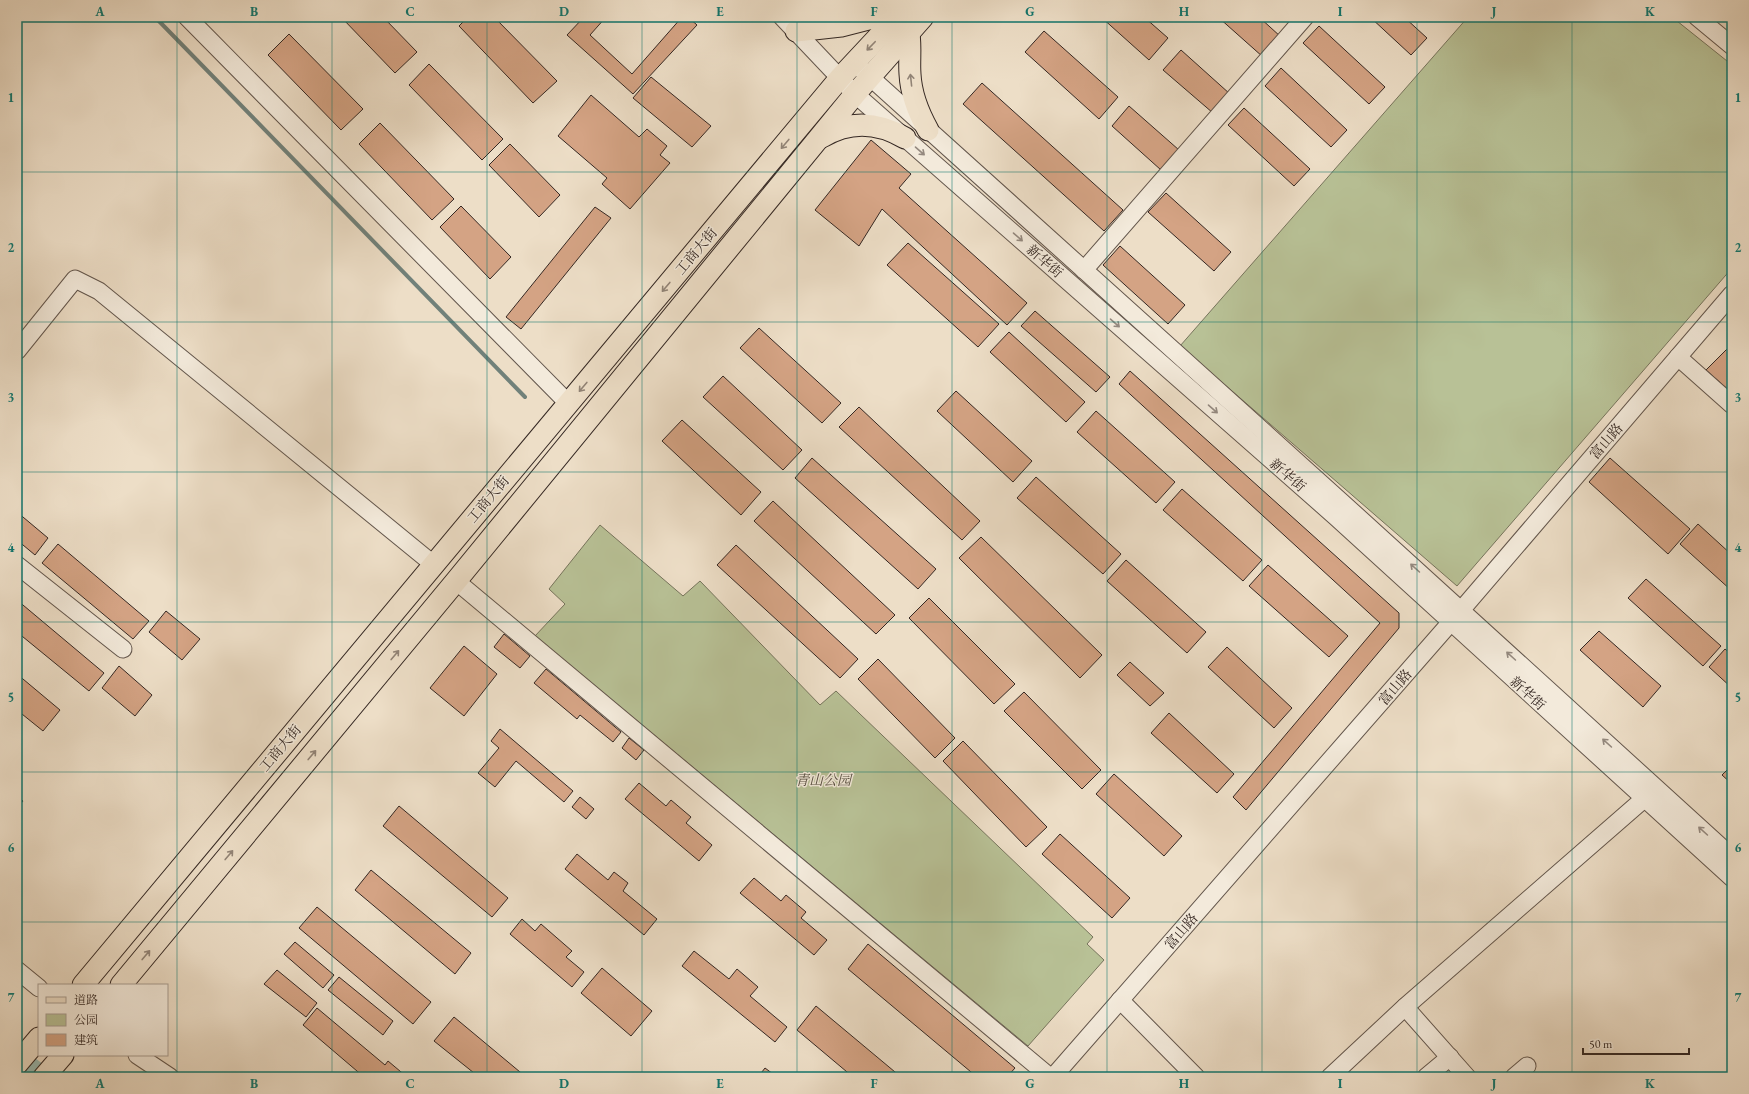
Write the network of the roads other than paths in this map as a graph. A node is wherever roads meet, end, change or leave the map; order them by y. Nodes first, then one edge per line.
1 (187, 17) edge
2 (876, 17) edge
3 (897, 17) edge
4 (923, 17) edge
5 (1305, 17) edge
6 (1697, 17) edge
7 (789, 24) edge
8 (909, 34) junction
9 (1732, 46) edge
10 (854, 63) junction
11 (870, 77) junction
12 (840, 78) junction
13 (855, 94) junction
14 (928, 130) junction
15 (905, 138) junction
16 (814, 144) junction
17 (1084, 270) junction
18 (1732, 294) edge
19 (17, 351) edge
20 (1678, 357) junction
21 (569, 404) junction
22 (1732, 405) edge
23 (433, 564) junction
24 (17, 565) edge
25 (456, 582) junction
26 (1456, 616) junction
27 (123, 649) dead end
28 (1650, 793) junction
29 (1732, 857) edge
30 (1732, 878) edge
31 (17, 970) edge
32 (84, 984) edge
33 (122, 984) edge
34 (38, 987) edge
35 (1120, 1000) junction
36 (1405, 1007) junction
37 (38, 1039) edge
38 (62, 1056) edge
39 (138, 1056) edge
40 (1450, 1057) junction
41 (17, 1064) edge
42 (1527, 1066) dead end
43 (44, 1077) edge
44 (170, 1077) edge
45 (1052, 1077) edge
46 (1196, 1077) edge
47 (1330, 1077) edge
48 (1426, 1077) edge
49 (1467, 1077) edge
50 (1514, 1077) edge

1 - 21 street
2 - 7 main road
3 -> 10 main road, 工商大街
4 - 8 main road, 工商大街
5 - 17 street
6 - 9 street
7 - 12 street, 新华街
8 - 11 main road, 工商大街
14 -> 8 main road
10 - 11 street, 新华街
10 - 12 main road, 工商大街
11 - 13 main road, 工商大街
11 - 14 street, 新华街
12 - 13 street, 新华街
12 -> 21 main road, 工商大街
13 - 15 street, 新华街
13 - 16 main road, 工商大街
14 - 17 street, 新华街
15 - 16 main road
15 -> 26 street, 新华街
16 - 25 main road, 工商大街
26 -> 17 street, 新华街
18 - 20 street, 富山路
19 - 23 street
20 - 22 street
20 - 26 street, 富山路
21 - 23 main road, 工商大街
23 - 32 main road, 工商大街
24 - 27 street
33 -> 25 main road, 工商大街
25 - 45 street
26 - 28 street, 新华街
26 - 35 street, 富山路
29 -> 28 street, 新华街
28 - 30 street, 新华街
28 - 36 street
31 - 34 street
35 - 45 street, 富山路
35 - 46 street
36 - 40 street
36 - 47 street
37 - 41 main road
38 - 43 main road
39 - 44 street
40 - 48 street
40 - 49 street
42 - 50 street

